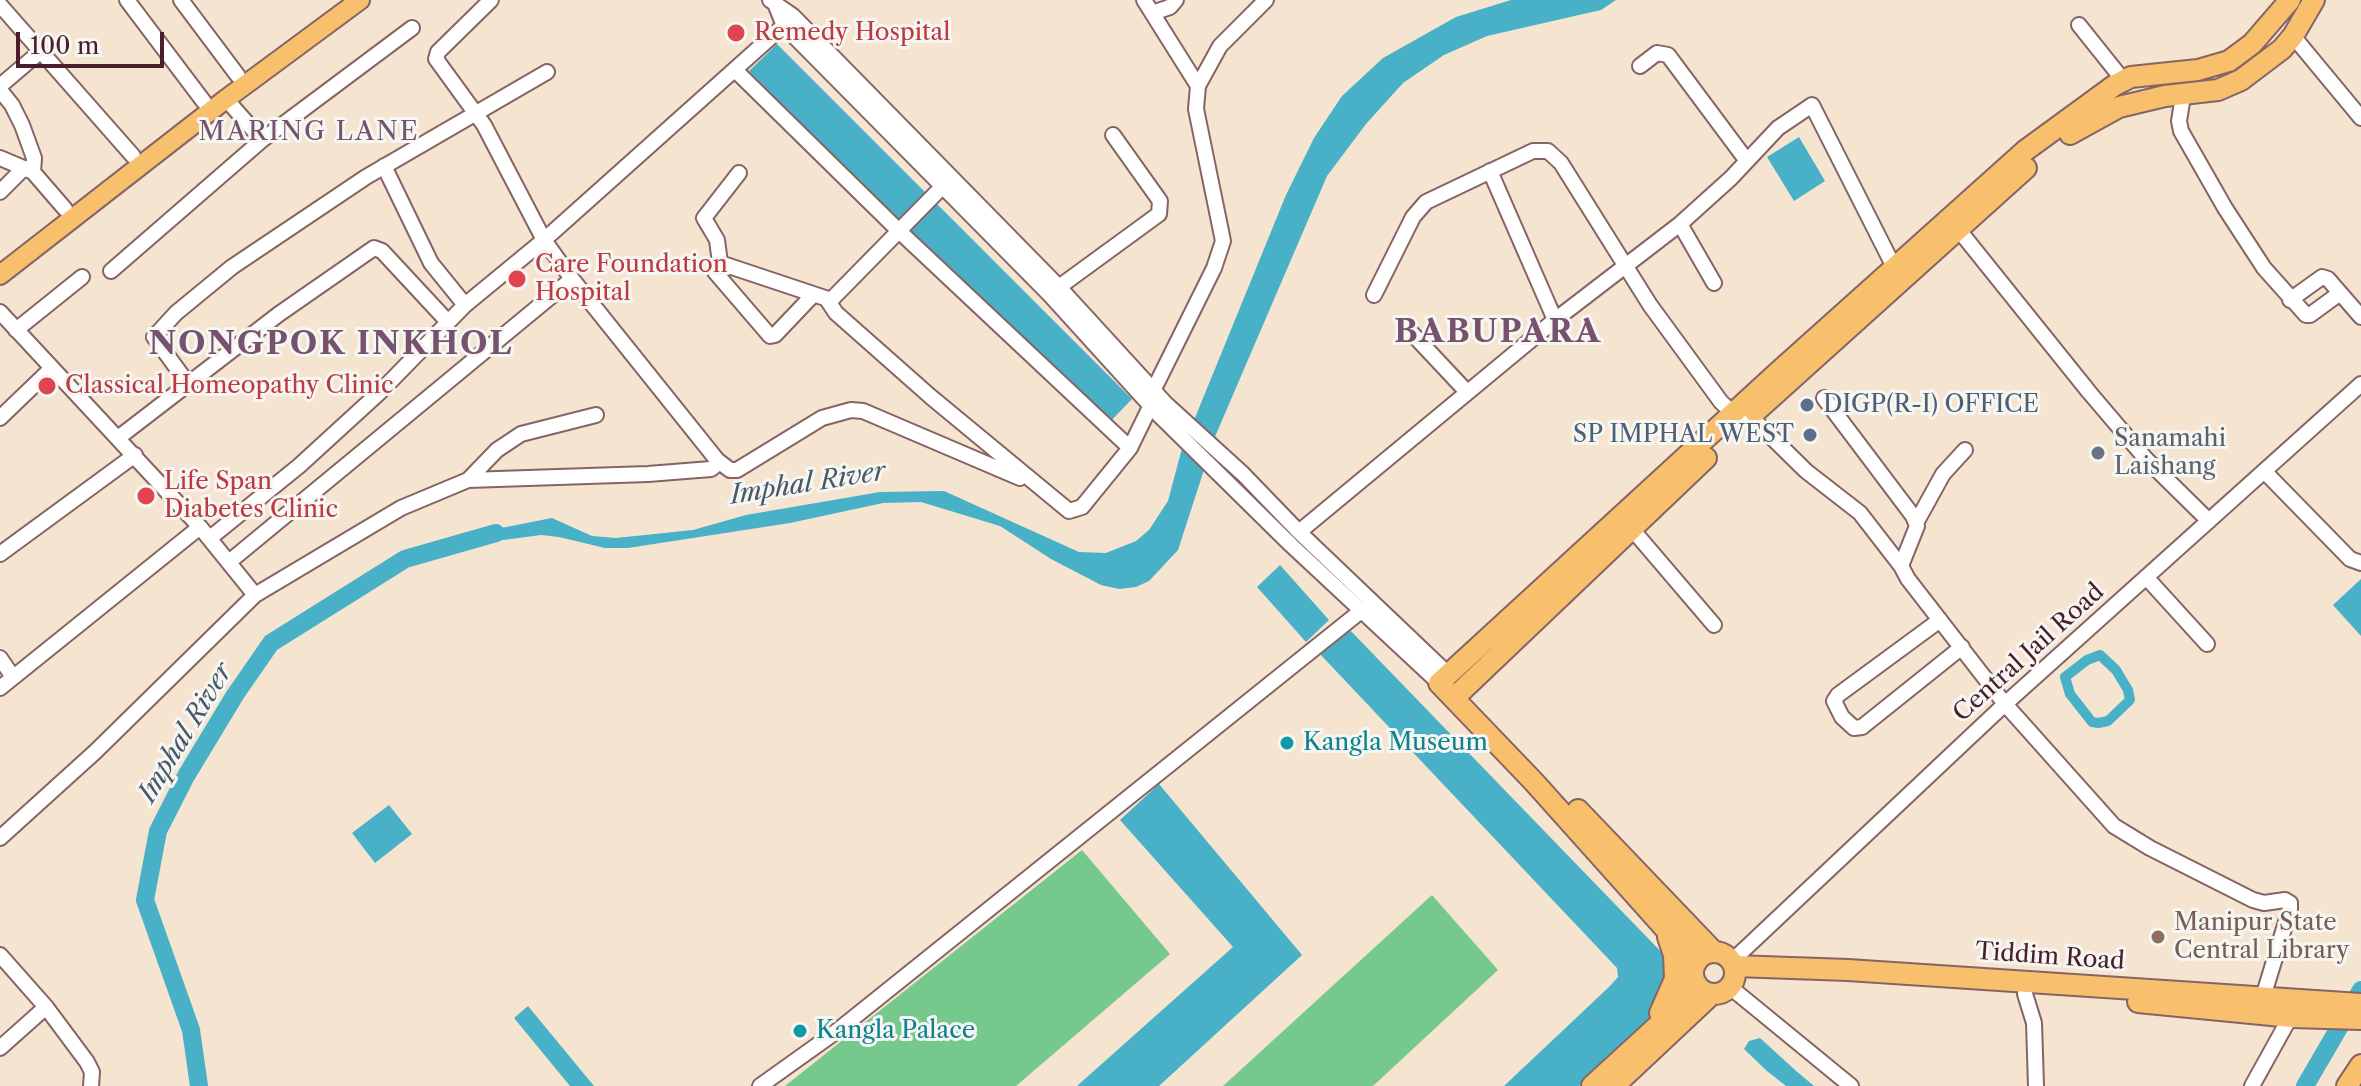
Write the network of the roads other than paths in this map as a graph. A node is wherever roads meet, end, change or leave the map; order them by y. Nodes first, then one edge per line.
1 (127, 0) edge
2 (181, 0) edge
3 (341, 0) edge
4 (360, 0) edge
5 (491, 0) edge
6 (1176, 0) edge
7 (1266, 0) edge
8 (2290, 0) edge
9 (2314, 0) edge
10 (773, 3) edge
11 (0, 5) edge
12 (1148, 7) edge
13 (789, 21) junction
14 (2079, 25) dead end
15 (412, 28) dead end
16 (2293, 36) junction
17 (41, 51) junction
18 (1640, 66) dead end
19 (735, 70) junction
20 (547, 72) dead end
21 (238, 76) junction
22 (2123, 80) junction
23 (1198, 86) junction
24 (0, 88) edge
25 (2183, 96) junction
26 (226, 99) junction
27 (204, 102) junction
28 (476, 111) junction
29 (2361, 118) edge
30 (1113, 135) dead end
31 (262, 140) junction
32 (133, 156) junction
33 (0, 158) edge
34 (1747, 161) junction
35 (384, 166) junction
36 (29, 170) junction
37 (1490, 171) junction
38 (739, 173) dead end
39 (0, 192) edge
40 (937, 193) junction
41 (65, 209) junction
42 (1953, 222) junction
43 (1680, 224) junction
44 (899, 231) junction
45 (544, 240) junction
46 (0, 260) edge
47 (720, 263) junction
48 (1626, 265) junction
49 (1894, 267) junction
50 (111, 271) dead end
51 (0, 275) edge
52 (82, 277) dead end
53 (572, 279) junction
54 (1714, 283) dead end
55 (1059, 287) junction
56 (2340, 293) junction
57 (813, 295) junction
58 (1374, 295) dead end
59 (2290, 300) junction
60 (828, 301) junction
61 (465, 305) junction
62 (0, 312) edge
63 (2361, 317) edge
64 (1555, 320) junction
65 (448, 322) junction
66 (1406, 327) dead end
67 (16, 330) junction
68 (52, 368) junction
69 (189, 385) junction
70 (1467, 392) junction
71 (2358, 393) edge
72 (1824, 398) dead end
73 (1157, 403) junction
74 (596, 415) dead end
75 (1742, 415) junction
76 (0, 418) edge
77 (118, 438) junction
78 (1130, 448) junction
79 (1965, 450) dead end
80 (135, 455) junction
81 (717, 460) junction
82 (2264, 471) junction
83 (1237, 479) junction
84 (468, 480) junction
85 (1036, 484) junction
86 (2209, 521) junction
87 (1627, 522) junction
88 (1916, 523) junction
89 (205, 532) junction
90 (1299, 532) junction
91 (0, 554) edge
92 (229, 562) junction
93 (2361, 563) edge
94 (1901, 566) junction
95 (2146, 577) junction
96 (1555, 589) junction
97 (255, 595) junction
98 (1361, 611) junction
99 (1940, 620) junction
100 (1714, 625) dead end
101 (2207, 644) dead end
102 (1962, 647) junction
103 (0, 658) edge
104 (13, 677) junction
105 (1444, 679) junction
106 (0, 688) edge
107 (1459, 694) junction
108 (2005, 704) junction
109 (0, 838) edge
110 (1665, 928) junction
111 (0, 955) edge
112 (1718, 973) junction
113 (2025, 988) junction
114 (2263, 997) junction
115 (2361, 1004) edge
116 (46, 1007) junction
117 (2294, 1009) junction
118 (2322, 1010) junction
119 (2361, 1019) edge
120 (1649, 1034) junction
121 (0, 1048) edge
122 (2361, 1065) edge
123 (91, 1086) edge
124 (760, 1086) edge
125 (1592, 1086) edge
126 (1614, 1086) edge
127 (1851, 1086) edge
128 (2036, 1086) edge
129 (2252, 1086) edge
130 (2347, 1086) edge

1 - 27 street
2 - 21 street
3 - 21 main road
4 - 26 main road
5 - 28 street
6 - 12 street
7 - 23 street
8 - 22 highway
9 - 16 highway
10 - 13 street
11 - 17 street
12 - 23 street
13 - 19 street
13 - 40 street
13 - 55 street
14 - 22 street
15 - 31 street
16 - 25 highway
16 - 29 street
17 - 24 street
17 - 32 street
18 - 34 street
19 - 44 street
19 - 45 street
20 - 28 street
21 - 27 main road
22 - 42 highway
23 - 73 street
24 - 36 street
25 - 42 highway
25 - 59 street
26 - 31 street
26 - 51 main road
27 - 32 main road
28 - 35 street
28 - 45 street
30 - 55 street
31 - 50 street
32 - 41 main road
33 - 36 street
34 - 43 street
34 - 49 street
35 - 61 street
35 - 69 street
36 - 39 street
36 - 41 street
37 - 48 street
37 - 58 street
37 - 64 street
38 - 47 street
40 - 44 street
40 - 73 street
41 - 46 main road
42 - 49 highway
42 - 75 highway
42 - 86 street
43 - 48 street
43 - 54 street
44 - 60 street
44 - 78 street
45 - 53 street
45 - 61 street
47 - 57 street
47 - 57 street
48 - 64 street
48 - 75 street
49 - 75 highway
52 - 67 street
53 - 81 street
53 - 92 street
55 - 73 street
56 - 59 street
56 - 59 street
56 - 63 street
57 - 60 street
60 - 85 street
61 - 65 street
62 - 67 street
64 - 70 street
65 - 69 street
65 - 89 street
66 - 70 street
67 - 68 street
68 - 76 street
68 - 77 street
69 - 77 street
70 - 90 street
71 - 82 street, Central Jail Road
72 - 88 street
73 - 78 street
73 - 83 street
74 - 84 street
75 - 87 highway
75 - 94 street
77 - 80 street
78 - 85 street
79 - 88 street
80 - 89 street
80 - 91 street
81 - 84 street
81 - 85 street
82 - 86 street, Central Jail Road
82 - 93 street
83 - 90 street
83 - 98 street
84 - 97 street
86 - 95 street, Central Jail Road
87 - 96 highway
87 - 100 street
88 - 94 street
89 - 92 street
89 - 104 street
90 - 105 street
92 - 97 street
94 - 99 street
95 - 101 street
95 - 108 street, Central Jail Road
96 - 105 highway
96 - 107 highway
97 - 109 street
98 - 105 street
98 - 124 street
99 - 102 street
99 - 102 street
102 - 108 street
103 - 104 street
104 - 106 street
105 - 107 highway
107 - 110 highway
107 - 112 highway
108 - 112 street, Central Jail Road
108 - 114 street
110 - 112 highway
110 - 120 highway
111 - 116 street
112 - 113 highway
112 - 120 highway
112 - 126 highway
112 - 127 street
113 - 114 highway, Tiddim Road
113 - 117 highway
113 - 128 street
114 - 117 highway, Tiddim Road
115 - 118 highway
116 - 121 street
116 - 123 street
117 - 118 highway
117 - 129 street
118 - 119 highway
120 - 125 highway
122 - 130 highway

